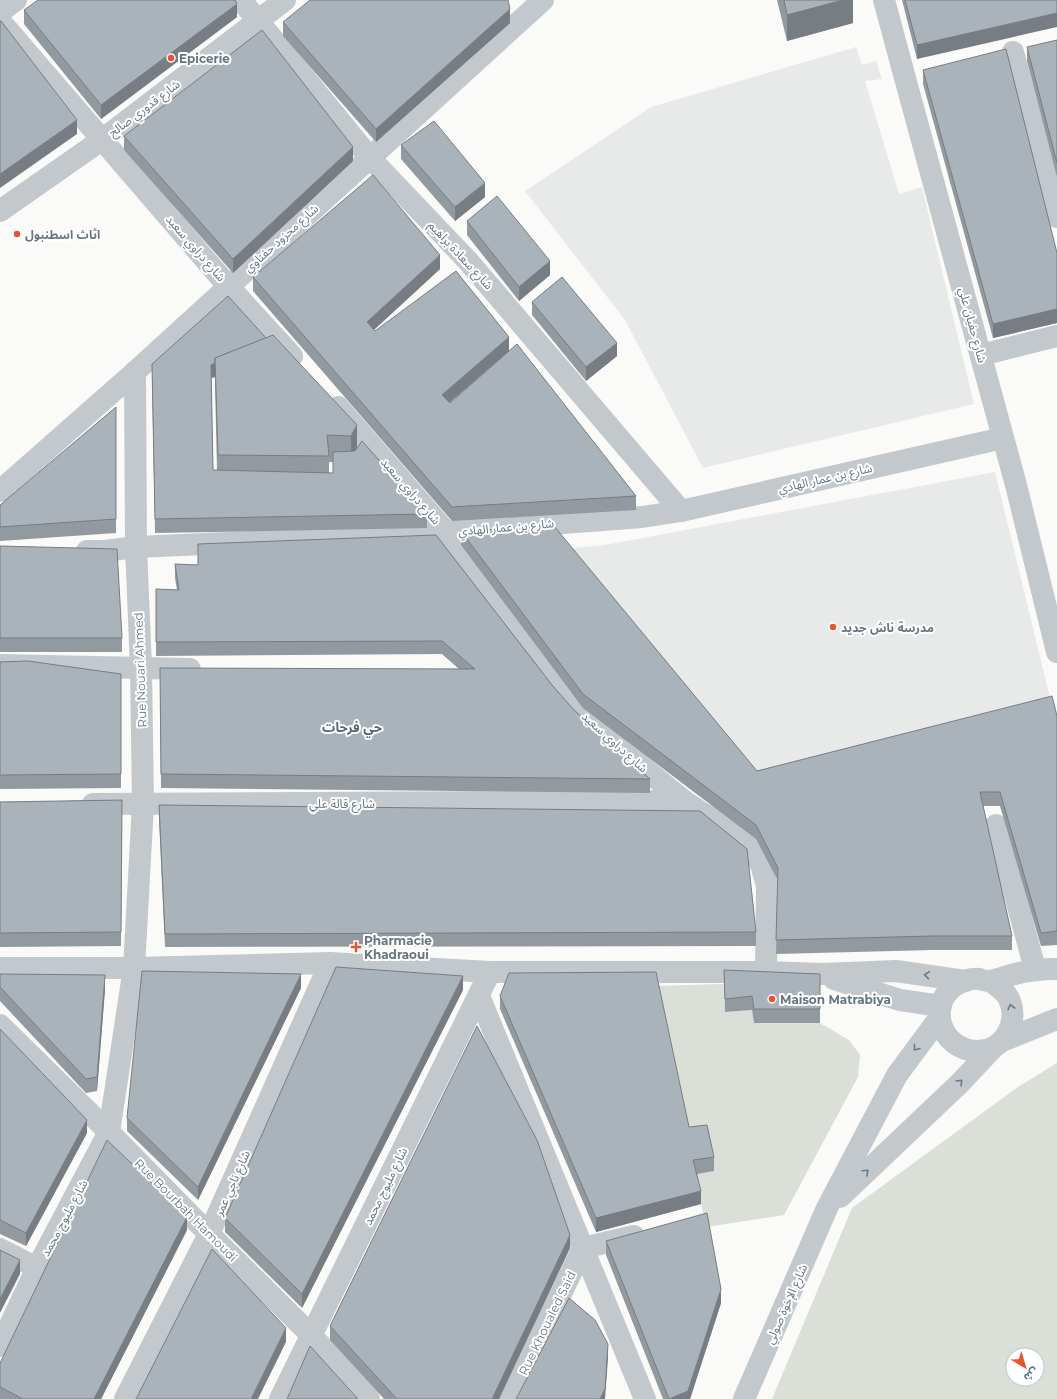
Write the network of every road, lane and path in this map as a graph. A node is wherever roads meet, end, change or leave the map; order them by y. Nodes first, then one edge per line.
1 (16, 0) edge
2 (241, 0) edge
3 (285, 0) edge
4 (543, 0) edge
5 (884, 0) edge
6 (520, 10) edge
7 (0, 12) edge
8 (258, 20) junction
9 (0, 21) edge
10 (1035, 47) edge
11 (1013, 52) junction
12 (992, 57) edge
13 (926, 73) edge
14 (905, 78) junction
15 (103, 139) junction
16 (370, 158) junction
17 (0, 211) edge
18 (1057, 217) edge
19 (468, 261) junction
20 (450, 276) edge
21 (228, 286) junction
22 (1057, 336) edge
23 (534, 337) junction
24 (516, 352) edge
25 (981, 355) junction
26 (135, 372) junction
27 (307, 373) edge
28 (322, 390) edge
29 (1003, 438) junction
30 (0, 491) edge
31 (681, 511) junction
32 (446, 532) junction
33 (136, 547) junction
34 (66, 551) edge
35 (1057, 652) edge
36 (0, 665) edge
37 (141, 668) junction
38 (212, 669) edge
39 (684, 801) junction
40 (72, 804) edge
41 (143, 804) junction
42 (996, 825) dead end
43 (330, 964) junction
44 (0, 968) edge
45 (134, 968) junction
46 (1035, 969) junction
47 (1057, 969) edge
48 (490, 972) junction
49 (766, 972) junction
50 (822, 974) junction
51 (965, 981) junction
52 (990, 982) junction
53 (479, 996) junction
54 (941, 1012) junction
55 (1057, 1020) edge
56 (0, 1025) edge
57 (998, 1044) junction
58 (109, 1132) junction
59 (827, 1208) junction
60 (652, 1231) edge
61 (209, 1234) junction
62 (583, 1248) junction
63 (0, 1249) edge
64 (37, 1268) junction
65 (312, 1336) junction
66 (0, 1346) edge
67 (125, 1399) edge
68 (280, 1399) edge
69 (369, 1399) edge
70 (510, 1399) edge
71 (645, 1399) edge
72 (744, 1399) edge

1 - 7 street
2 - 8 street, شارع سعادة براهيم
3 - 8 street, شارع قدوري صالح
4 - 6 street, شارع محزود حفناوي
5 - 14 street, شارع حفيان علي
6 - 16 street, شارع محزود حفناوي
8 - 15 street, شارع قدوري صالح
8 - 16 street, شارع سعادة براهيم
9 - 15 street, شارع دراوي سعيد
10 - 11 street
11 - 12 street
11 - 18 street
13 - 14 street
14 - 25 street, شارع حفيان علي
15 - 17 street, شارع قدوري صالح
15 - 21 street, شارع دراوي سعيد
16 - 19 street, شارع سعادة براهيم
16 - 21 street, شارع محزود حفناوي
19 - 20 street
19 - 23 street, شارع سعادة براهيم
21 - 26 street, شارع محزود حفناوي
21 - 27 street, شارع دراوي سعيد
22 - 25 street
23 - 24 street
23 - 31 street, شارع سعادة براهيم
25 - 29 street, شارع حفيان علي
26 - 30 street, شارع محزود حفناوي
26 - 33 street, Rue Nouari Ahmed
28 - 32 street, شارع دراوي سعيد
29 - 31 street, شارع بن عمار الهادي
29 - 35 street, شارع حفيان علي
31 - 32 street, شارع بن عمار الهادي
32 - 33 street, شارع بن عمار الهادي
32 - 39 street, شارع دراوي سعيد
33 - 34 street, شارع بن عمار الهادي
33 - 37 street, Rue Nouari Ahmed
36 - 37 street
37 - 38 street
37 - 41 street, Rue Nouari Ahmed
39 - 41 street, شارع قالة علي
39 - 49 street, شارع دراوي سعيد
40 - 41 street, شارع قالة علي
41 - 45 street, Rue Nouari Ahmed
42 - 46 street
43 - 45 street
43 - 48 street
43 - 61 street, شارع ناجي عمر
44 - 45 street
45 - 58 street, شارع مليوح محمد
46 - 47 street
46 - 52 street
48 - 49 street
48 - 53 street, شارع مليوح محمد
49 - 50 street
51 -> 50 street
50 - 54 street
51 - 52 street
51 - 54 street
57 -> 52 street
53 - 62 street
53 - 65 street, شارع مليوح محمد
54 - 57 street
54 -> 59 street, شارع الإخوة صولي
55 - 57 street
56 - 58 street, Rue Bourbah Hamoudi
59 -> 57 street
58 - 61 street, Rue Bourbah Hamoudi
58 - 64 street, شارع مليوح محمد
59 - 72 street, شارع الإخوة صولي
60 - 62 street
61 - 65 street, Rue Bourbah Hamoudi
61 - 67 street, شارع ناجي عمر
62 - 70 street, Rue Khoualed Said
62 - 71 street
63 - 64 street
64 - 66 street, شارع مليوح محمد
65 - 68 street, شارع مليوح محمد
65 - 69 street, Rue Bourbah Hamoudi

